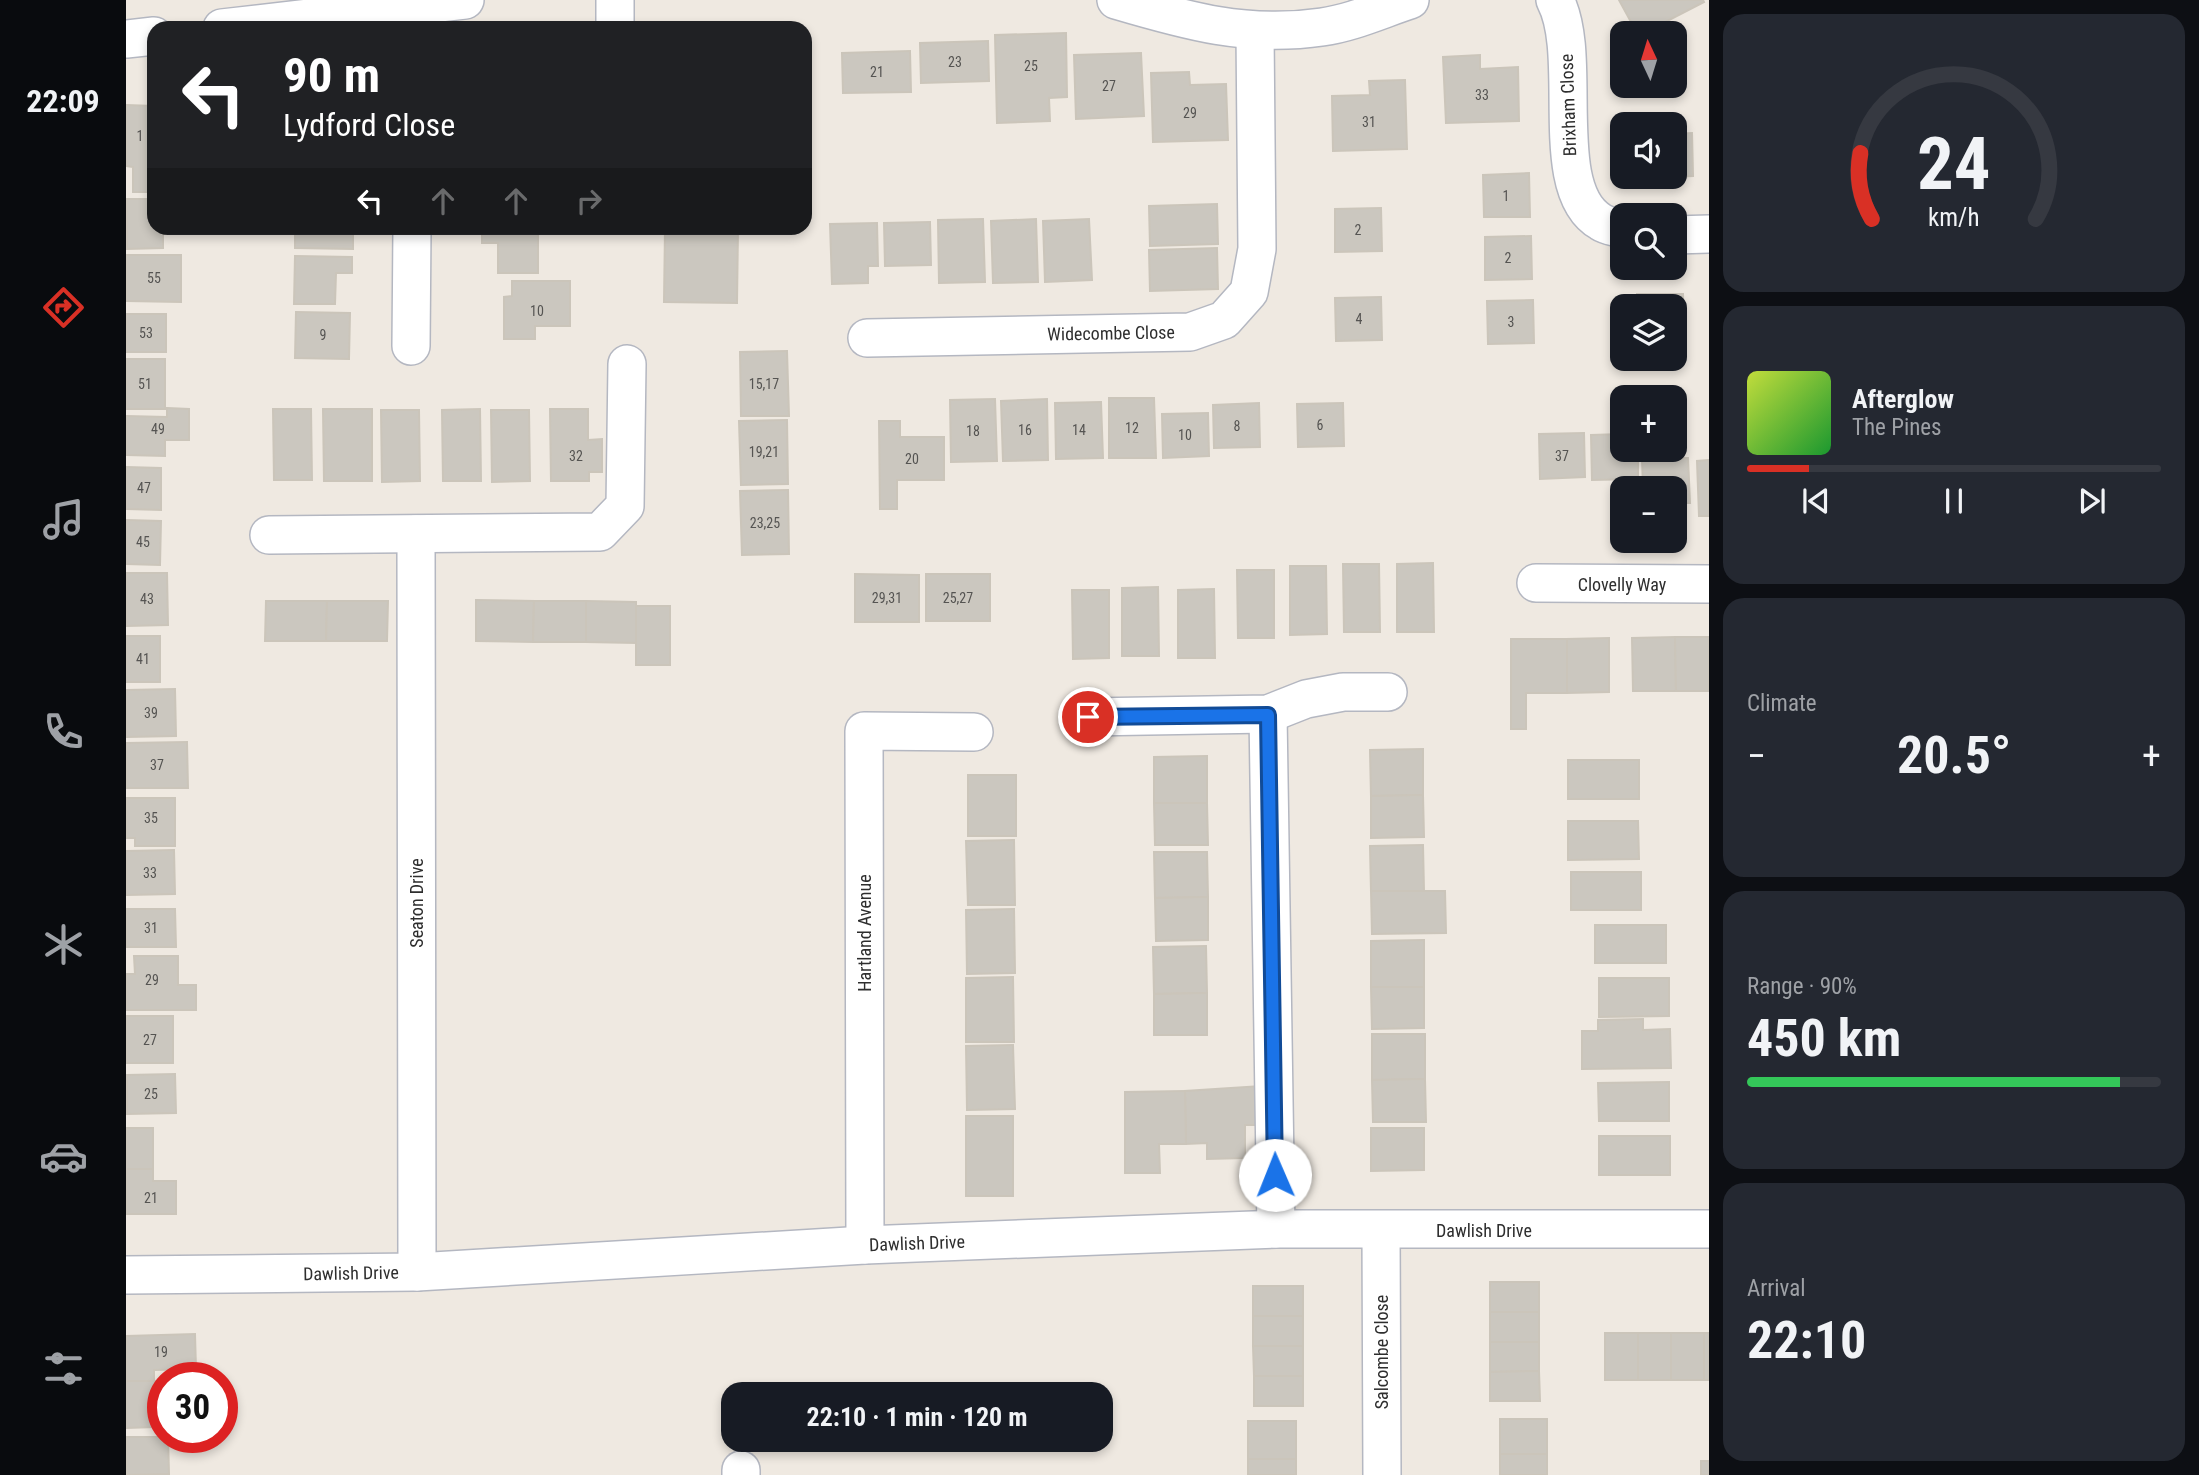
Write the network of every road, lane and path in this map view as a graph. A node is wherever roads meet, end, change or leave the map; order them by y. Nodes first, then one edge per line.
1 (465, 0) edge
2 (615, 0) edge
3 (1116, 0) edge
4 (1410, 0) edge
5 (1555, 0) edge
6 (409, 16) edge
7 (331, 21) edge
8 (615, 21) edge
9 (1255, 32) junction
10 (147, 37) edge
11 (126, 39) edge
12 (1610, 225) edge
13 (1709, 234) edge
14 (412, 235) edge
15 (1687, 235) edge
16 (867, 338) dead end
17 (411, 346) dead end
18 (627, 364) dead end
19 (416, 534) junction
20 (269, 535) dead end
21 (1536, 583) dead end
22 (1709, 584) edge
23 (1388, 692) dead end
24 (1268, 715) junction
25 (1088, 717) dead end
26 (974, 732) dead end
27 (1276, 1229) junction
28 (1381, 1230) junction
29 (1709, 1230) edge
30 (865, 1245) junction
31 (417, 1272) junction
32 (126, 1275) edge
33 (1382, 1475) edge

1 - 6 street
2 - 8 street
3 - 9 street
4 - 9 street
5 - 12 street, Brixham Close
6 - 7 street
9 - 16 street, Widecombe Close
10 - 11 street
13 - 15 street
14 - 17 street
18 - 19 street
19 - 20 street
19 - 31 street, Seaton Drive
21 - 22 street, Clovelly Way
23 - 24 street
24 - 25 street
24 - 27 street
26 - 30 street, Hartland Avenue
27 - 28 street, Dawlish Drive
27 - 30 street, Dawlish Drive
28 - 29 street, Dawlish Drive
28 - 33 street, Salcombe Close
30 - 31 street, Dawlish Drive
31 - 32 street, Dawlish Drive

